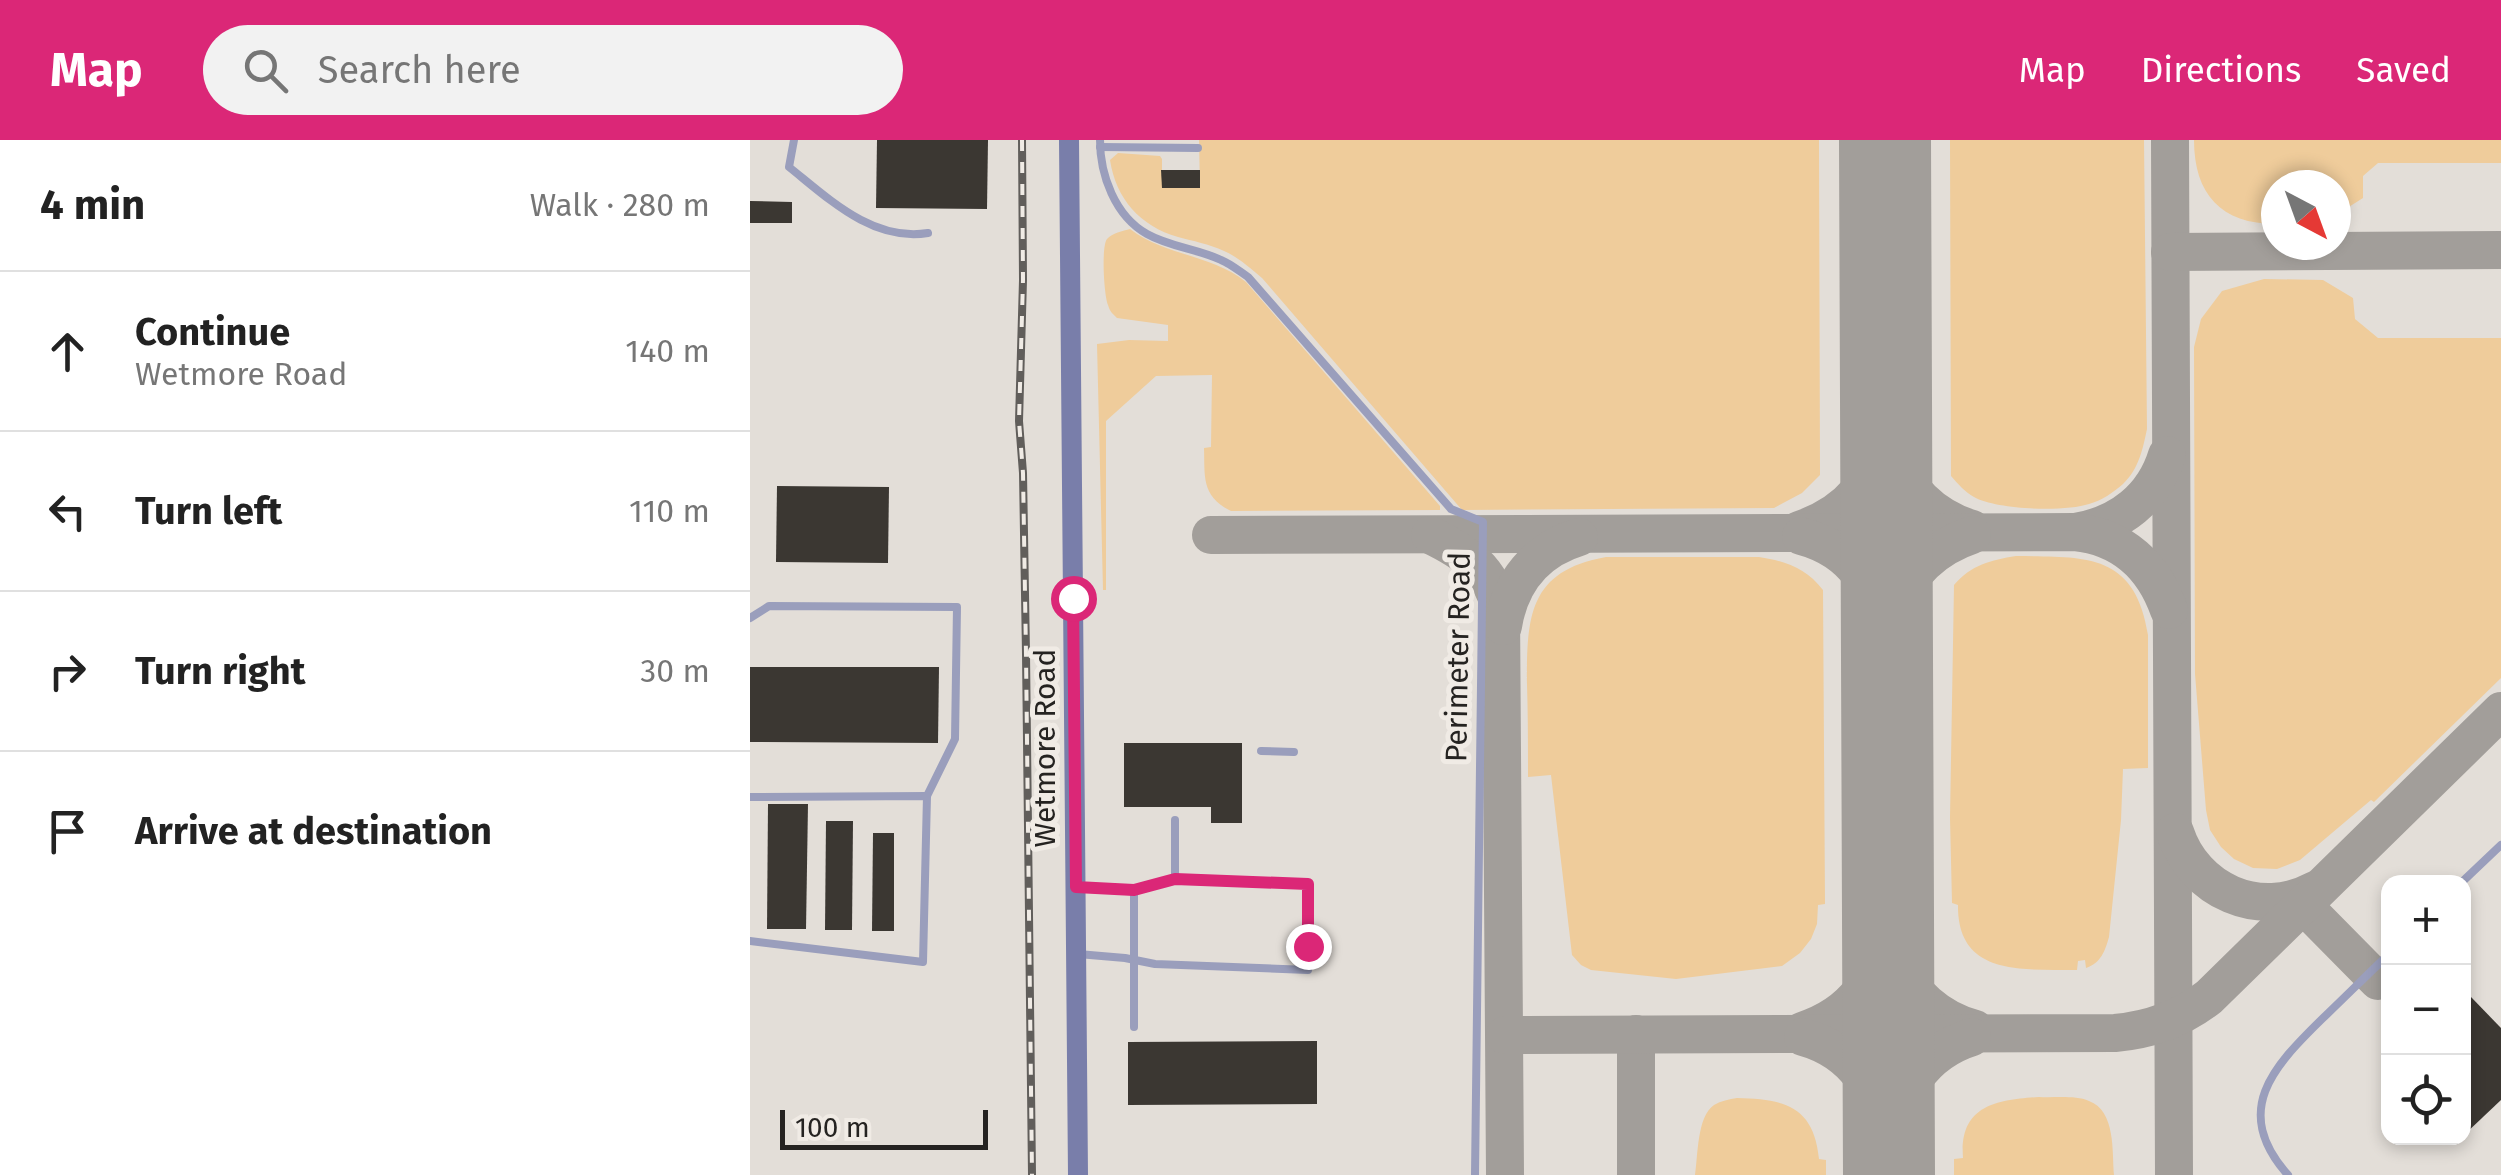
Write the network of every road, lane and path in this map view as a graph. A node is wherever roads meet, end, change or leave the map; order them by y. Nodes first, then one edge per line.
1 (794, 140) edge
2 (1069, 140) edge
3 (1100, 144) edge
4 (1198, 148) dead end
5 (928, 233) dead end
6 (750, 618) edge
7 (1261, 751) dead end
8 (1294, 752) dead end
9 (926, 796) junction
10 (750, 797) edge
11 (1175, 820) dead end
12 (2501, 844) edge
13 (2469, 875) edge
14 (1175, 879) junction
15 (1076, 887) junction
16 (1134, 890) junction
17 (750, 941) edge
18 (1076, 954) junction
19 (1135, 960) junction
20 (2381, 961) edge
21 (1134, 1027) dead end
22 (1078, 1175) edge
23 (1475, 1175) edge
24 (2288, 1175) edge

1 - 5 lane
2 - 15 main road, Wetmore Road
3 - 4 lane
3 - 23 lane, Perimeter Road
6 - 9 lane
7 - 8 lane
9 - 10 lane
9 - 17 lane
11 - 14 lane
12 - 13 lane
14 - 16 lane
14 - 19 lane
15 - 16 lane
15 - 18 main road, Wetmore Road
16 - 19 lane
18 - 19 lane
18 - 22 main road, Wetmore Road
19 - 21 lane
20 - 24 lane

